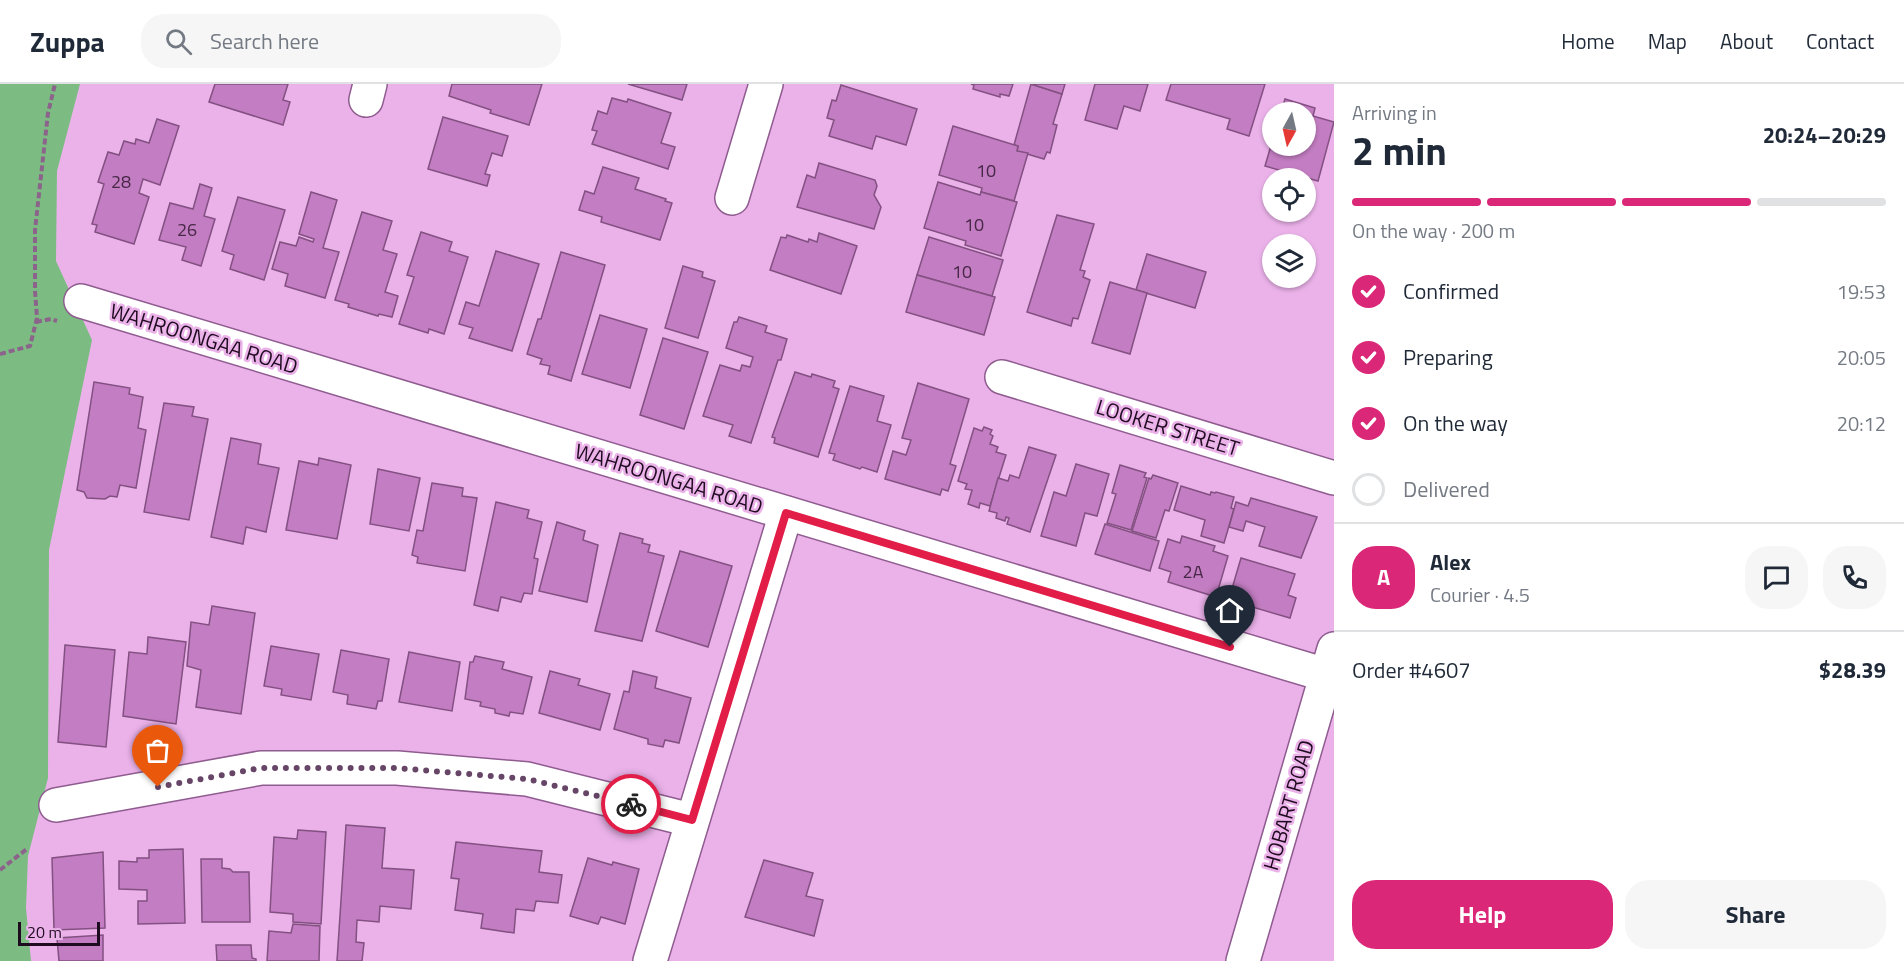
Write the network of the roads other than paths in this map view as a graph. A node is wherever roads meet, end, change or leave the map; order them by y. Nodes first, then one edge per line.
1 (766, 84) edge
2 (732, 198) dead end
3 (81, 301) dead end
4 (1002, 377) dead end
5 (1334, 478) edge
6 (786, 513) junction
7 (1330, 662) edge
8 (56, 805) dead end
9 (692, 820) junction
10 (650, 961) edge
11 (1243, 961) edge

1 - 2 street
3 - 6 street, WAHROONGAA ROAD
4 - 5 street, LOOKER STREET
6 - 7 street, WAHROONGAA ROAD
6 - 9 street
7 - 11 street, HOBART ROAD
8 - 9 street
9 - 10 street

